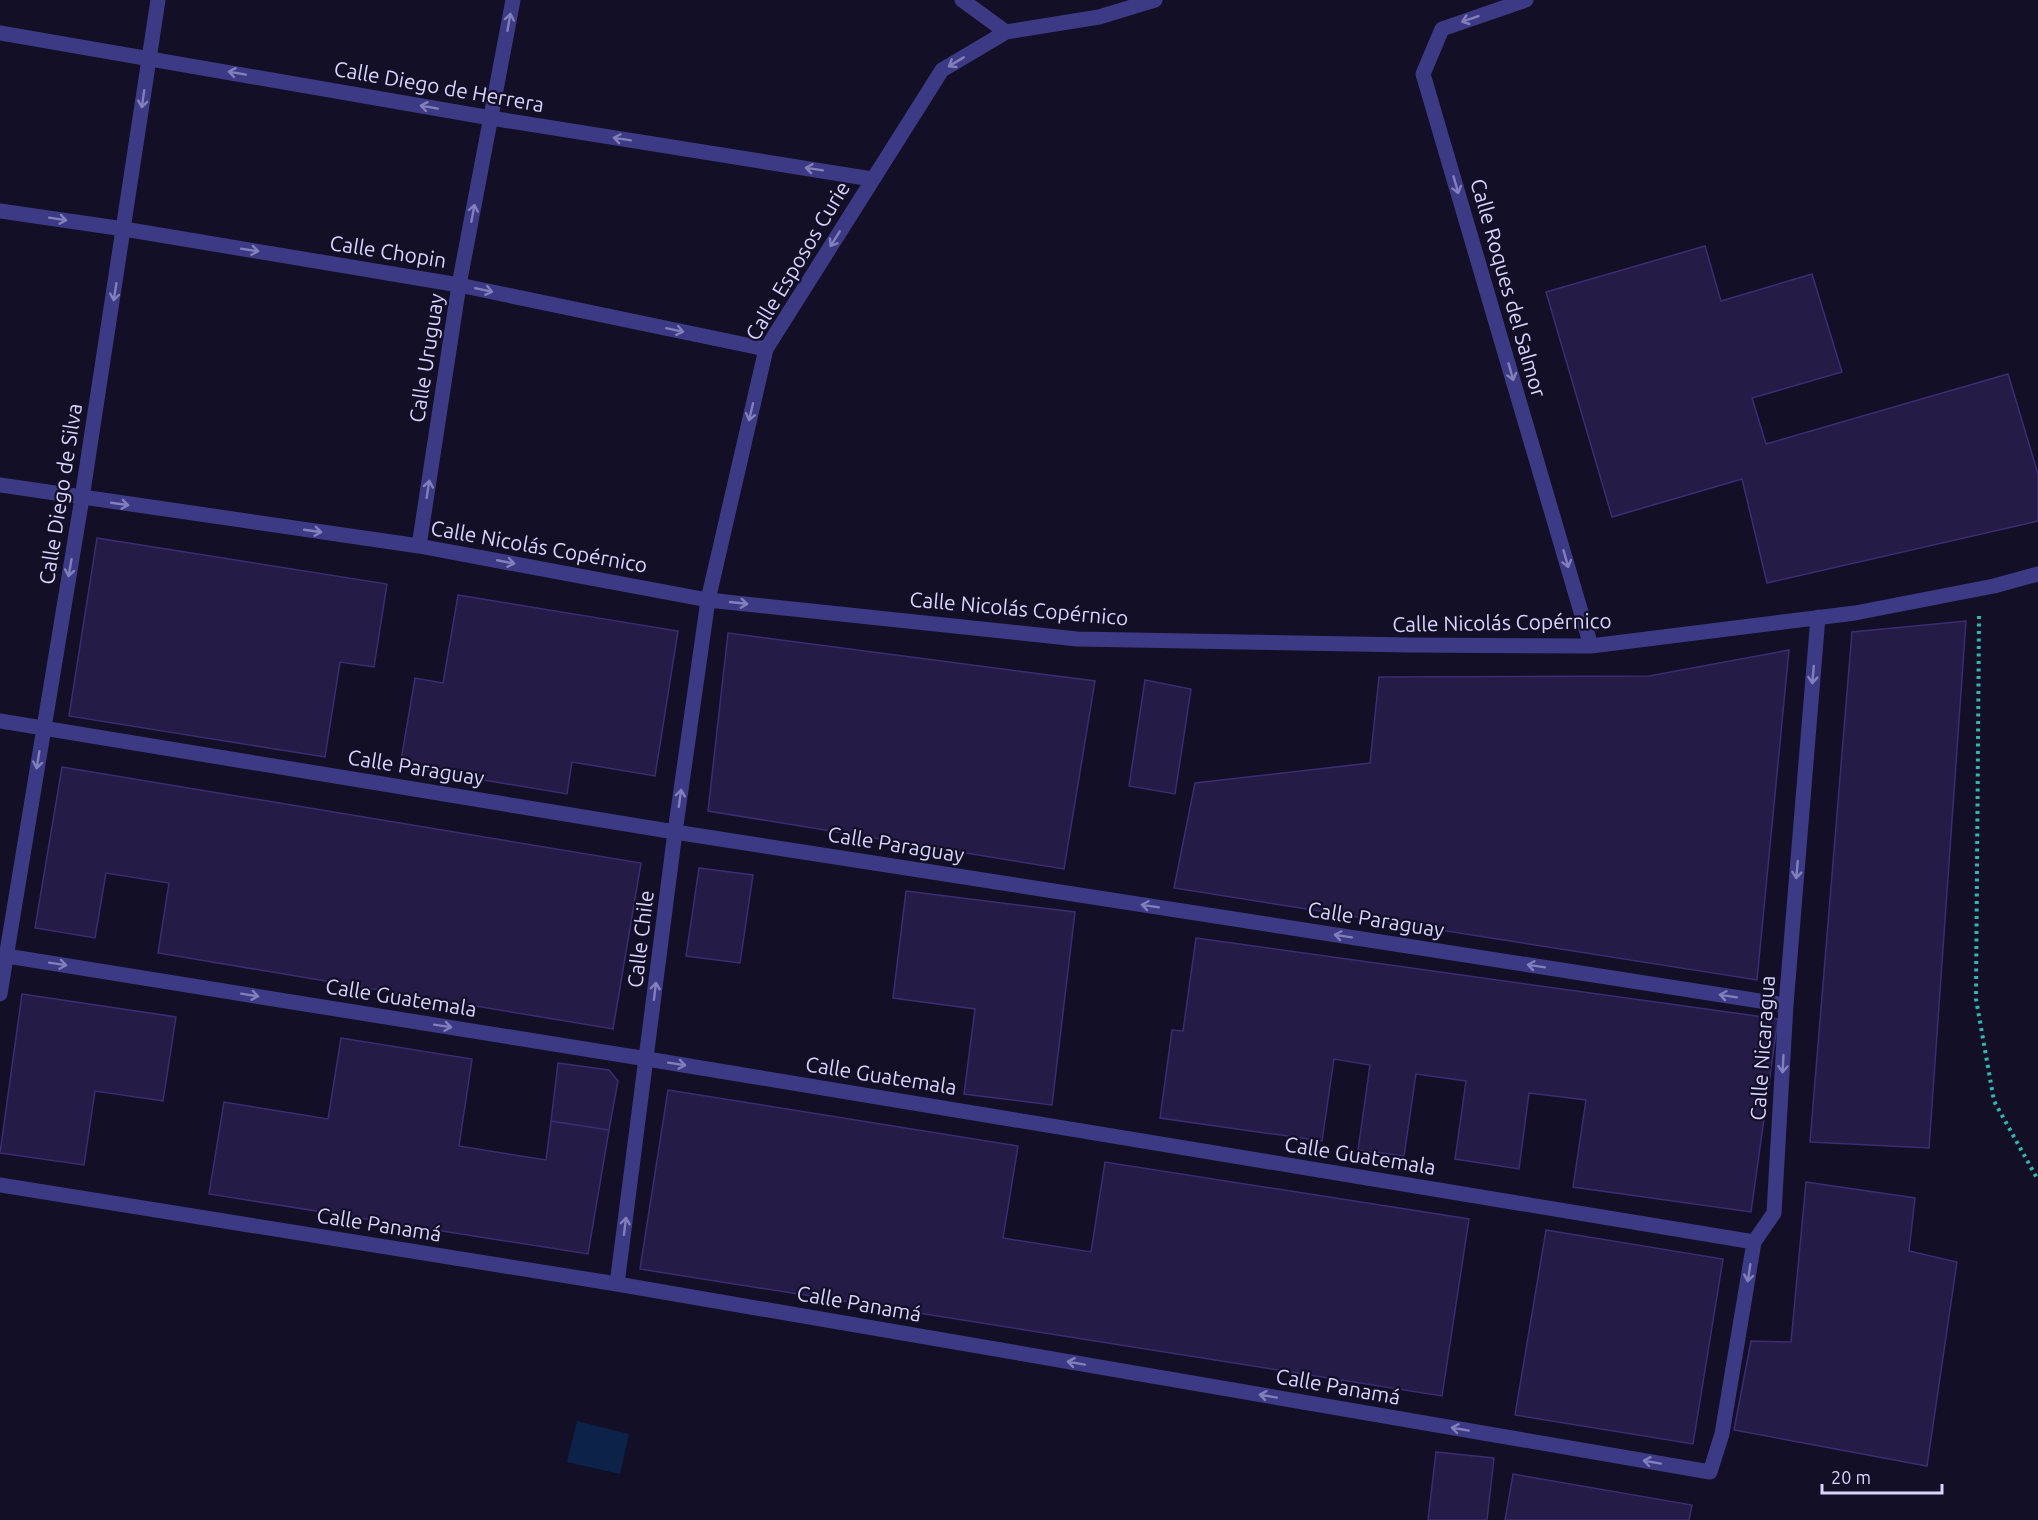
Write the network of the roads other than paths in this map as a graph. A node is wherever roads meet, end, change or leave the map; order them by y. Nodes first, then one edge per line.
1 (158, 0) edge
2 (513, 0) edge
3 (962, 0) edge
4 (1155, 0) edge
5 (1526, 0) edge
6 (1006, 32) junction
7 (0, 33) edge
8 (149, 58) junction
9 (491, 118) junction
10 (872, 179) junction
11 (0, 211) edge
12 (124, 229) junction
13 (459, 285) junction
14 (766, 349) junction
15 (0, 485) edge
16 (82, 498) junction
17 (419, 546) junction
18 (2038, 574) edge
19 (708, 600) junction
20 (1818, 617) junction
21 (1591, 646) junction
22 (0, 722) edge
23 (43, 728) junction
24 (675, 832) junction
25 (3, 956) edge
26 (0, 994) edge
27 (1786, 1005) junction
28 (647, 1059) junction
29 (0, 1185) edge
30 (1754, 1242) junction
31 (617, 1284) junction
32 (1710, 1472) joint

1 - 8 street, Calle Diego de Silva
9 -> 2 street, Calle Uruguay
3 - 6 street
4 - 6 street
5 -> 21 street, Calle Roques del Salmor
6 -> 10 street, Calle Esposos Curie
7 - 8 street, Calle Diego de Herrera
9 -> 8 street, Calle Diego de Herrera
8 -> 12 street, Calle Diego de Silva
10 -> 9 street, Calle Diego de Herrera
13 -> 9 street, Calle Uruguay
10 -> 14 street, Calle Esposos Curie
11 -> 12 street, Calle Chopin
12 -> 13 street, Calle Chopin
12 -> 16 street, Calle Diego de Silva
13 -> 14 street, Calle Chopin
17 -> 13 street, Calle Uruguay
14 -> 19 street, Calle Esposos Curie
15 - 16 street, Calle Nicolás Copérnico
16 -> 17 street, Calle Nicolás Copérnico
16 -> 23 street, Calle Diego de Silva
17 -> 19 street, Calle Nicolás Copérnico
18 - 20 street, Calle Nicolás Copérnico
19 -> 21 street, Calle Nicolás Copérnico
24 -> 19 street, Calle Chile
20 - 21 street, Calle Nicolás Copérnico
20 -> 27 street, Calle Nicaragua
22 - 23 street, Calle Paraguay
23 - 24 street, Calle Paraguay
23 -> 25 street, Calle Diego de Silva
27 -> 24 street, Calle Paraguay
28 -> 24 street, Calle Chile
25 - 26 street, Calle Diego de Silva
25 -> 28 street, Calle Guatemala
27 -> 30 street, Calle Nicaragua
28 -> 30 street, Calle Guatemala
31 -> 28 street, Calle Chile
29 - 31 street, Calle Panamá
30 -> 32 street, Calle Nicaragua
32 -> 31 street, Calle Panamá

